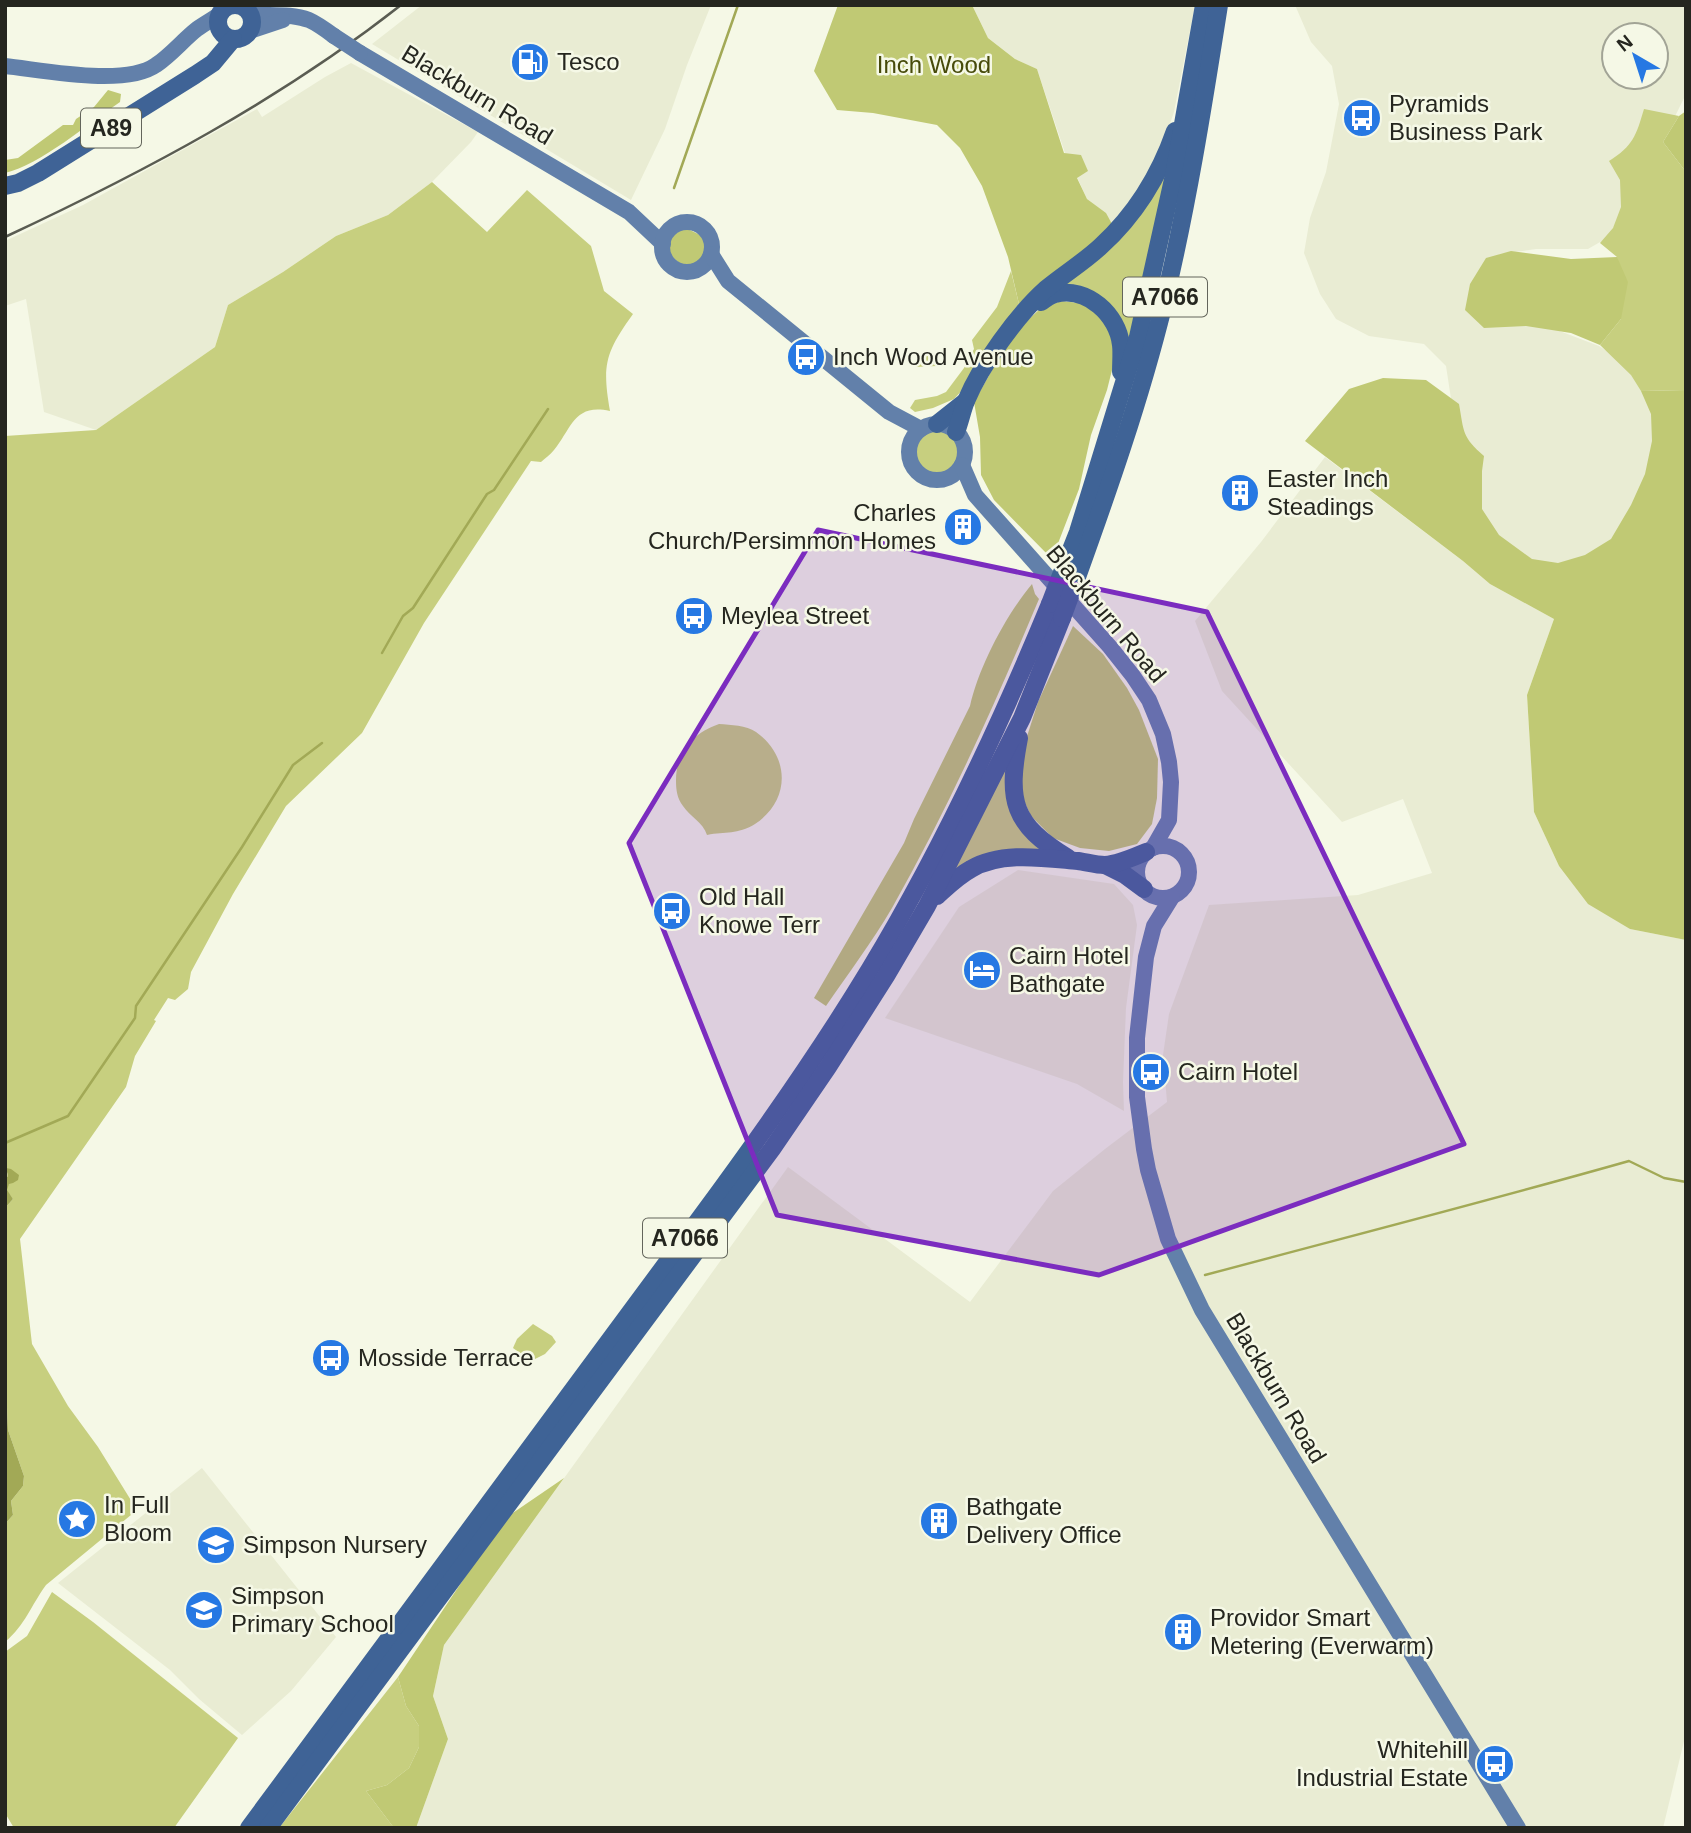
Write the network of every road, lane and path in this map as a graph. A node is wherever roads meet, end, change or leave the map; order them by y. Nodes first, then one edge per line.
1 (1204, 5) edge
2 (1219, 5) edge
3 (232, 19) edge
4 (5, 66) edge
5 (1188, 94) junction
6 (5, 187) edge
7 (631, 214) junction
8 (674, 226) junction
9 (663, 244) junction
10 (711, 254) junction
11 (697, 270) junction
12 (728, 281) junction
13 (1026, 309) junction
14 (967, 401) junction
15 (888, 412) junction
16 (1114, 417) junction
17 (929, 427) junction
18 (956, 432) junction
19 (910, 444) junction
20 (962, 465) junction
21 (945, 479) junction
22 (975, 495) junction
23 (1069, 575) junction
24 (1056, 611) junction
25 (1022, 718) junction
26 (1169, 820) junction
27 (1150, 850) junction
28 (1183, 854) junction
29 (1073, 861) junction
30 (1105, 864) junction
31 (1146, 891) junction
32 (1172, 897) junction
33 (927, 906) junction
34 (1154, 926) junction
35 (249, 1828) edge
36 (268, 1828) edge
37 (1518, 1828) edge

1 - 5 main road, A7066
2 - 23 main road, A7066
3 - 4 main road
3 - 6 main road, A89
3 - 7 main road, Blackburn Road, bridge
5 - 13 main road, A7066
5 - 16 main road, A7066
7 - 8 main road, Blackburn Road
7 - 9 main road, Blackburn Road
8 - 9 main road
8 - 10 main road
9 - 11 main road
10 - 11 main road
10 - 12 main road
11 - 12 main road
12 - 15 main road
13 - 14 main road, A7066
13 - 16 main road, A7066
14 - 17 main road
14 - 18 main road
15 - 17 main road
15 - 19 main road
16 - 23 main road, A7066
17 - 18 main road
17 - 19 main road
18 - 20 main road
19 - 21 main road
20 - 21 main road
20 - 22 main road, Blackburn Road
21 - 22 main road, Blackburn Road
22 - 26 main road, Blackburn Road
23 - 24 main road, A7066, bridge
24 - 25 main road, A7066
24 - 35 main road, A7066
25 - 29 main road, A7066
25 - 33 main road, A7066
26 - 27 main road, Blackburn Road
26 - 28 main road, Blackburn Road
27 - 28 main road
27 - 30 main road, A7066
27 - 31 main road
28 - 32 main road
29 - 30 main road, A7066
29 - 33 main road, A7066
30 - 31 main road, A7066
31 - 32 main road
31 - 34 main road, Blackburn Road
32 - 34 main road, Blackburn Road
33 - 36 main road, A7066
34 - 37 main road, Blackburn Road

